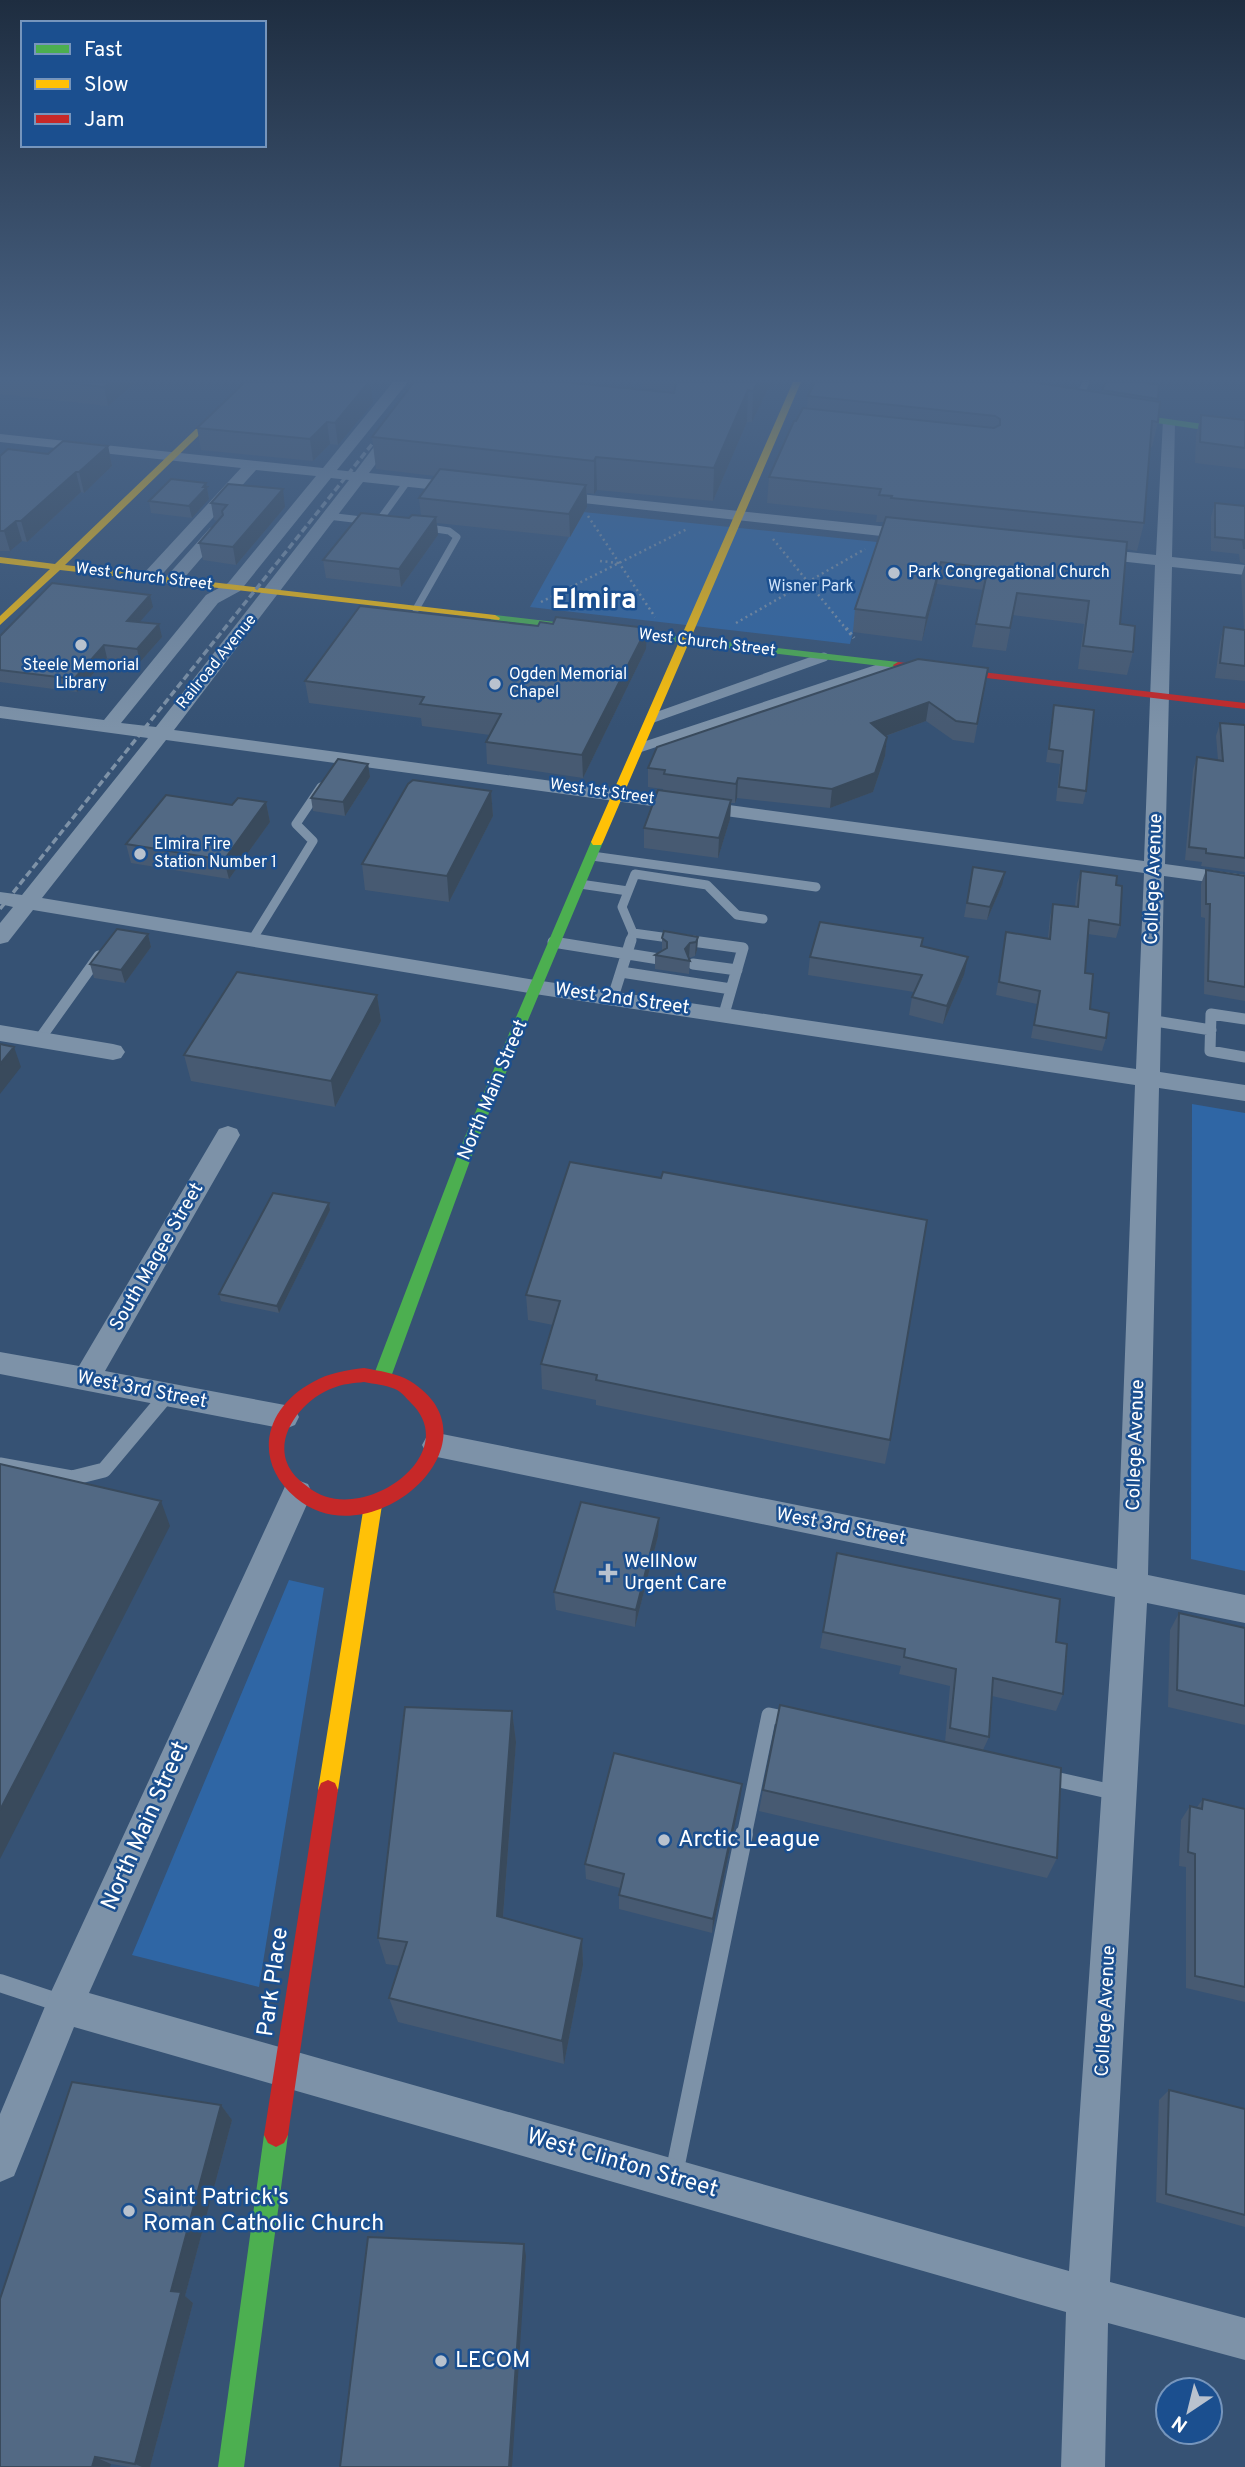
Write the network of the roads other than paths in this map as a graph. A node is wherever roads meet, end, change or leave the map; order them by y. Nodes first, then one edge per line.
1 (122, 497) edge
2 (223, 497) edge
3 (321, 497) edge
4 (334, 497) edge
5 (396, 497) edge
6 (560, 497) edge
7 (748, 497) edge
8 (1166, 497) edge
9 (328, 516) junction
10 (739, 516) junction
11 (228, 517) edge
12 (378, 522) junction
13 (390, 523) edge
14 (414, 526) edge
15 (927, 536) edge
16 (1080, 552) edge
17 (0, 560) edge
18 (42, 561) junction
19 (1164, 561) junction
20 (1245, 570) edge
21 (150, 577) junction
22 (173, 580) junction
23 (9, 582) dead end
24 (234, 587) junction
25 (273, 592) junction
26 (416, 609) junction
27 (0, 622) edge
28 (685, 640) junction
29 (824, 657) junction
30 (891, 664) junction
31 (1159, 696) junction
32 (1245, 706) edge
33 (0, 712) edge
34 (651, 719) junction
35 (109, 726) junction
36 (160, 734) junction
37 (638, 748) junction
38 (326, 780) edge
39 (618, 794) junction
40 (592, 856) junction
41 (1154, 869) junction
42 (1245, 881) edge
43 (580, 884) junction
44 (816, 887) dead end
45 (628, 891) junction
46 (0, 898) edge
47 (27, 903) junction
48 (763, 919) dead end
49 (633, 933) junction
50 (0, 937) edge
51 (252, 940) junction
52 (553, 942) junction
53 (102, 952) edge
54 (627, 954) junction
55 (659, 959) edge
56 (693, 964) dead end
57 (737, 970) junction
58 (621, 972) junction
59 (535, 986) junction
60 (731, 989) junction
61 (612, 998) junction
62 (724, 1014) junction
63 (1245, 1019) edge
64 (1149, 1020) junction
65 (1211, 1030) junction
66 (0, 1033) edge
67 (38, 1040) junction
68 (113, 1052) dead end
69 (1245, 1057) edge
70 (1148, 1076) junction
71 (1245, 1093) edge
72 (228, 1135) dead end
73 (3, 1368) edge
74 (382, 1377) junction
75 (86, 1379) junction
76 (167, 1395) junction
77 (285, 1417) junction
78 (437, 1445) junction
79 (0, 1465) edge
80 (297, 1493) junction
81 (373, 1506) junction
82 (1132, 1585) junction
83 (1245, 1609) edge
84 (810, 1724) edge
85 (1025, 1773) edge
86 (1119, 1794) junction
87 (0, 1983) edge
88 (64, 2004) junction
89 (286, 2067) junction
90 (0, 2162) edge
91 (674, 2178) junction
92 (1088, 2297) junction
93 (1245, 2339) edge
94 (231, 2467) edge
95 (1083, 2467) edge

1 - 18 main road
2 - 21 street
3 - 24 street, Railroad Avenue
4 - 9 street, Railroad Avenue
5 - 12 lane
6 - 10 street
7 - 10 main road, North Main Street
8 - 19 street, College Avenue
9 - 12 lane
9 - 25 street, Railroad Avenue
10 - 15 street
10 - 28 main road, North Main Street
11 - 22 street
12 - 13 lane
14 - 26 lane
16 - 19 street
17 - 18 main road, West Church Street
18 - 21 main road, West Church Street
18 - 23 main road
18 - 27 main road
19 - 20 street
19 - 31 street, College Avenue
21 - 22 main road, West Church Street
22 - 24 main road, West Church Street
24 - 25 main road, West Church Street
24 - 35 street, Railroad Avenue
25 - 26 main road, West Church Street
25 - 36 street, Railroad Avenue
26 - 28 main road, West Church Street
28 - 29 main road, West Church Street
28 - 34 main road, North Main Street
29 - 30 main road, West Church Street
29 - 34 lane
30 - 31 main road, West Church Street
30 - 37 lane
31 - 32 main road, West Church Street
31 - 41 street, College Avenue
33 - 35 street, West 1st Street
34 - 37 main road, North Main Street
35 - 36 street, West 1st Street
36 - 39 street, West 1st Street
36 - 47 street, Railroad Avenue
37 - 39 main road, North Main Street
38 - 51 lane
39 - 40 main road, North Main Street
39 - 41 street, West 1st Street
40 - 43 main road, North Main Street
40 - 44 lane
41 - 42 street, West 1st Street
41 - 64 street, College Avenue
43 - 45 lane
43 - 52 main road, North Main Street
45 - 48 lane
45 - 49 lane
46 - 47 street, West 2nd Street
47 - 50 street, Railroad Avenue
47 - 51 street, West 2nd Street
49 - 54 lane
49 - 57 lane
51 - 59 street, West 2nd Street
52 - 54 lane
52 - 59 main road, North Main Street
53 - 67 lane
54 - 55 lane
54 - 58 lane
56 - 57 lane
57 - 60 lane
58 - 60 lane
58 - 61 lane
59 - 61 street, West 2nd Street
59 - 74 main road, North Main Street
60 - 62 lane
61 - 62 street, West 2nd Street
62 - 70 street, West 2nd Street
63 - 65 lane
64 - 65 lane
64 - 70 street, College Avenue
65 - 69 lane
66 - 67 street
67 - 68 street
70 - 71 street, West 2nd Street
70 - 82 street, College Avenue
72 - 75 street, South Magee Street
73 - 75 street, West 3rd Street
74 - 77 main road
74 - 78 main road
75 - 76 street, West 3rd Street
76 - 77 street, West 3rd Street
76 - 79 lane
77 - 80 main road
78 - 81 main road
78 - 82 street, West 3rd Street
80 - 81 main road
80 - 88 street, North Main Street
81 - 89 main road, Park Place
82 - 83 street, West 3rd Street
82 - 86 street, College Avenue
84 - 91 lane
85 - 86 lane
86 - 92 street, College Avenue
87 - 88 lane, West Clinton Street
88 - 89 street, West Clinton Street
88 - 90 street, North Main Street
89 - 91 street, West Clinton Street
89 - 94 main road, Park Place
91 - 92 street, West Clinton Street
92 - 93 street, West Clinton Street
92 - 95 street, College Avenue

